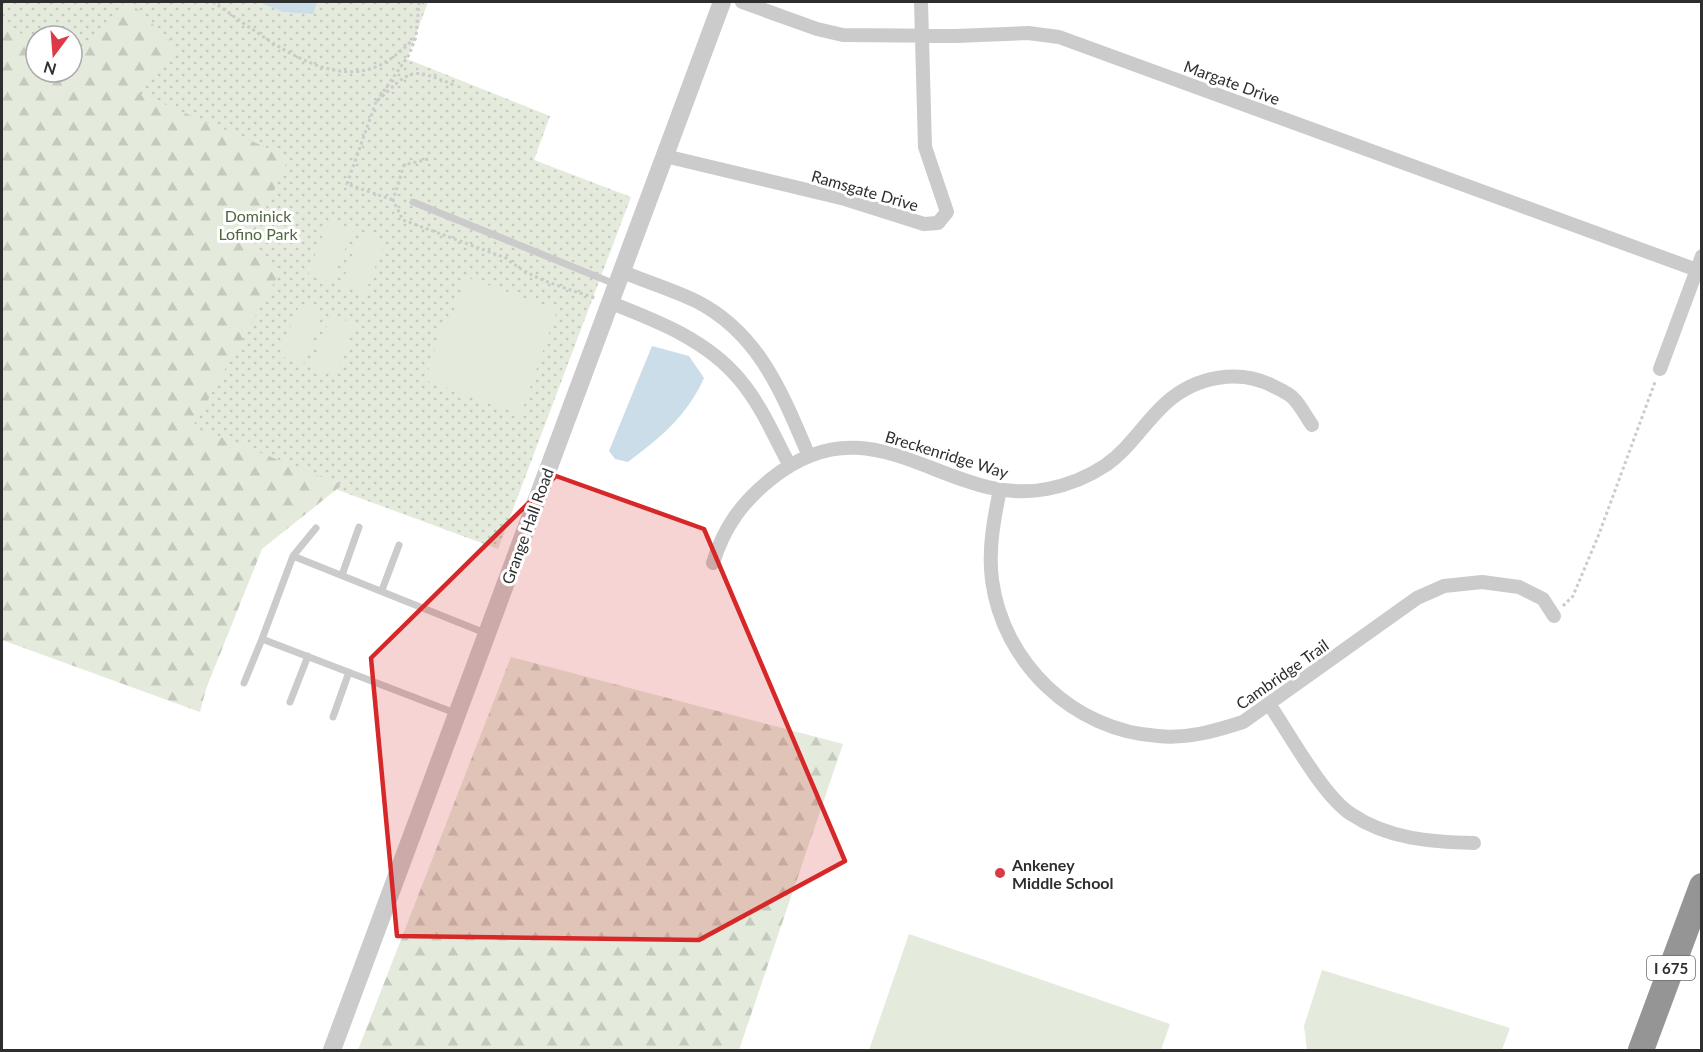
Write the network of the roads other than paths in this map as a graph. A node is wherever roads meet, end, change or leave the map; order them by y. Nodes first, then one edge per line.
1 (722, 2) edge
2 (742, 2) edge
3 (921, 2) edge
4 (922, 36) junction
5 (665, 156) junction
6 (413, 202) dead end
7 (1699, 263) edge
8 (620, 279) junction
9 (611, 303) junction
10 (1660, 369) road end
11 (1312, 425) dead end
12 (808, 454) junction
13 (789, 464) junction
14 (1000, 489) junction
15 (359, 527) dead end
16 (316, 528) dead end
17 (399, 544) dead end
18 (293, 556) junction
19 (713, 563) dead end
20 (342, 575) junction
21 (382, 590) junction
22 (1554, 615) road end
23 (487, 634) junction
24 (262, 639) junction
25 (308, 656) junction
26 (349, 672) junction
27 (244, 683) dead end
28 (290, 702) dead end
29 (1269, 704) junction
30 (457, 713) junction
31 (333, 717) dead end
32 (1474, 843) dead end
33 (1701, 886) edge
34 (332, 1050) edge
35 (1641, 1050) edge

1 - 5 street, Grange Hall Road
2 - 4 street, Margate Drive
3 - 4 street, Ramsgate Drive
4 - 5 street, Ramsgate Drive
4 - 7 street, Margate Drive
5 - 8 street, Grange Hall Road
6 - 8 lane
7 - 10 street
8 - 9 street, Grange Hall Road
8 - 12 street
9 - 13 street
9 - 23 street, Grange Hall Road
11 - 14 street, Breckenridge Way
12 - 13 street, Breckenridge Way
12 - 14 street, Breckenridge Way
13 - 19 street, Breckenridge Way
14 - 29 street, Cambridge Trail
15 - 20 lane
16 - 18 lane
17 - 21 lane
18 - 20 lane
18 - 24 lane
20 - 21 lane
21 - 23 lane
22 - 29 street, Cambridge Trail
23 - 30 street, Grange Hall Road
24 - 25 lane
24 - 27 lane
25 - 26 lane
25 - 28 lane
26 - 30 lane
26 - 31 lane
29 - 32 street
30 - 34 street, Grange Hall Road
33 - 35 highway, I 675

